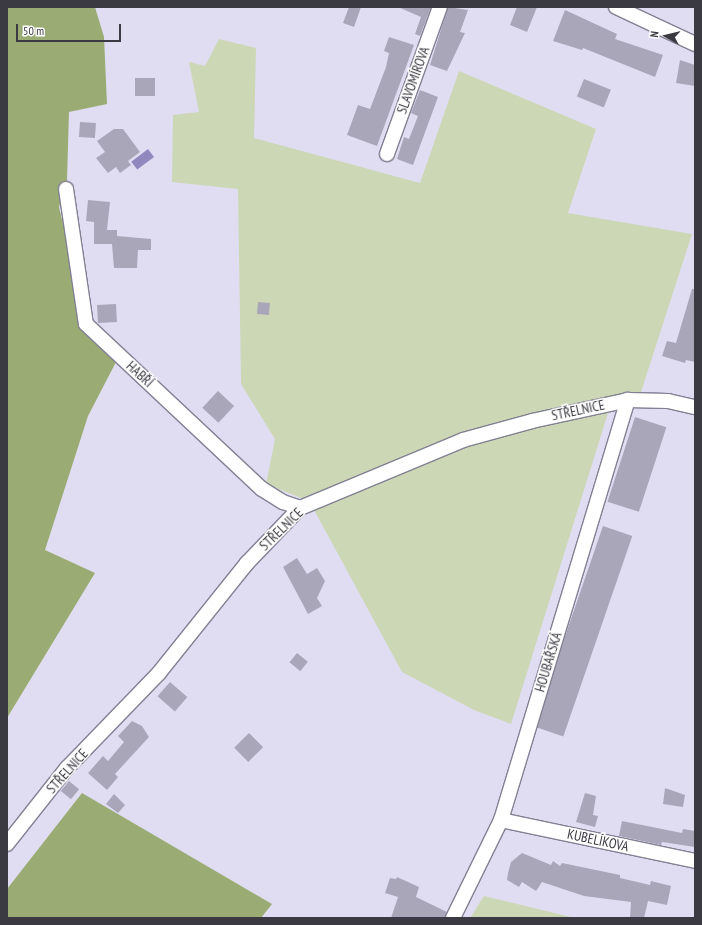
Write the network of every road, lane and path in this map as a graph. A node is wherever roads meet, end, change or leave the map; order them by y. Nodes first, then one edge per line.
1 (440, 7) edge
2 (616, 7) edge
3 (695, 44) edge
4 (387, 154) dead end
5 (66, 189) dead end
6 (628, 400) junction
7 (695, 407) edge
8 (300, 508) junction
9 (501, 820) junction
10 (7, 844) edge
11 (695, 861) edge
12 (453, 918) edge

1 - 4 street, SLAVOMÍROVA
2 - 3 street
5 - 8 street, HABŘÍ
6 - 7 street, STŘELNICE
6 - 8 street, STŘELNICE
6 - 9 street, HOUBAŘSKÁ
8 - 10 street, STŘELNICE
9 - 11 street, KUBELÍKOVA
9 - 12 street, HOUBAŘSKÁ

